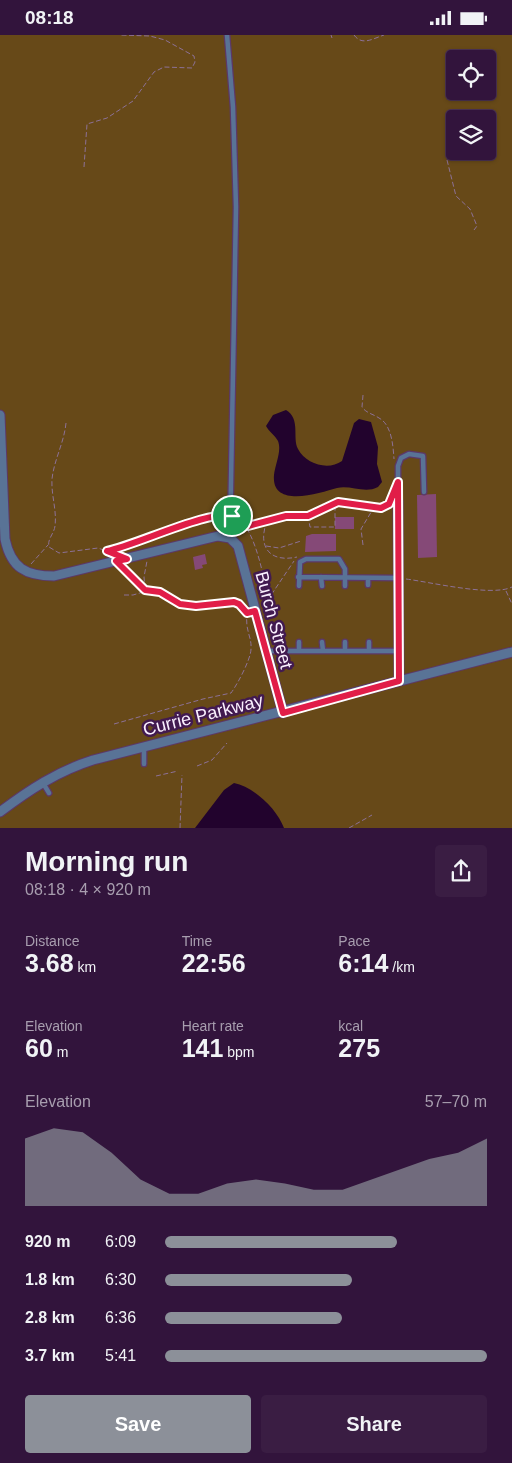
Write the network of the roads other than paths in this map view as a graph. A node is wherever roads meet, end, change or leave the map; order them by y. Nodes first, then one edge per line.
1 (227, 35) edge
2 (0, 415) edge
3 (424, 492) dead end
4 (393, 501) joint
5 (230, 538) junction
6 (298, 577) junction
7 (321, 577) junction
8 (346, 577) junction
9 (368, 578) junction
10 (398, 578) junction
11 (299, 585) dead end
12 (346, 585) dead end
13 (368, 585) dead end
14 (322, 586) dead end
15 (369, 641) dead end
16 (299, 642) dead end
17 (322, 642) dead end
18 (345, 642) dead end
19 (266, 651) junction
20 (299, 651) junction
21 (322, 651) junction
22 (345, 651) junction
23 (369, 651) junction
24 (398, 651) junction
25 (512, 652) edge
26 (399, 681) junction
27 (283, 713) junction
28 (144, 746) junction
29 (144, 764) dead end
30 (43, 782) junction
31 (49, 793) dead end
32 (0, 812) edge

1 - 5 lane
2 - 5 street
3 - 4 lane
4 - 10 street
5 - 19 street, Burch Street
6 - 7 lane
6 - 8 lane
6 - 11 lane
7 - 8 lane
7 - 14 lane
8 - 9 lane
8 - 12 lane
9 - 10 lane
9 - 13 lane
10 - 24 street
15 - 23 lane
16 - 20 lane
17 - 21 lane
18 - 22 lane
19 - 20 lane
19 - 27 street, Burch Street
20 - 21 lane
21 - 22 lane
22 - 23 lane
23 - 24 lane
24 - 26 street
25 - 26 street, Currie Parkway
26 - 27 street, Currie Parkway
27 - 28 street, Currie Parkway
28 - 29 lane
28 - 30 street, Currie Parkway
30 - 31 lane
30 - 32 street, Currie Parkway

